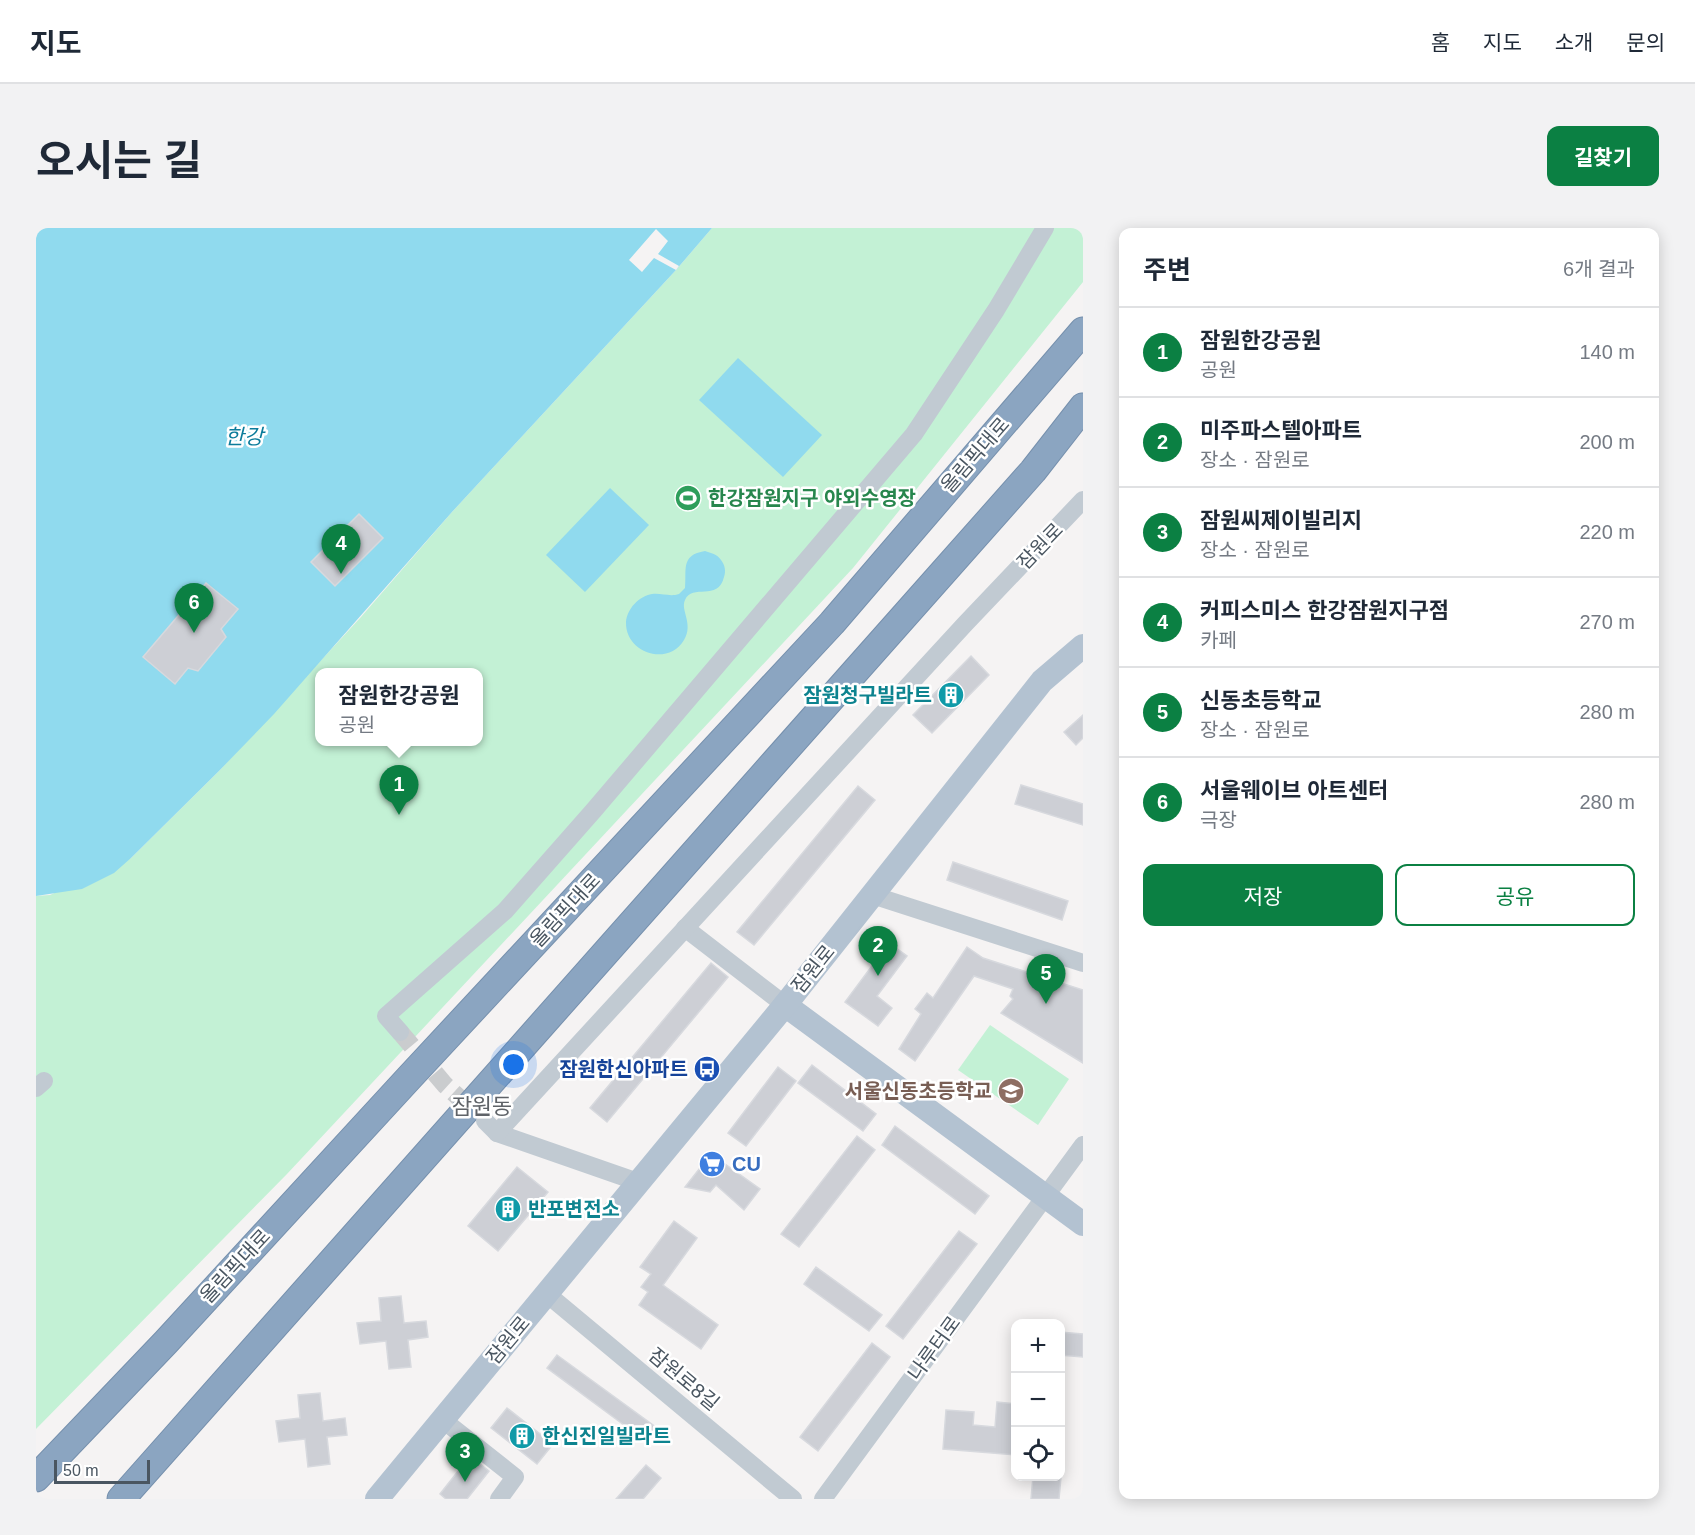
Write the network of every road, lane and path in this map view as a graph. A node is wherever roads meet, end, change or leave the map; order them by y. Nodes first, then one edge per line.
1 (1045, 228) edge
2 (1083, 311) edge
3 (1083, 331) edge
4 (1035, 386) junction
5 (1083, 407) edge
6 (1083, 423) edge
7 (1033, 471) junction
8 (1083, 500) edge
9 (1083, 646) edge
10 (872, 895) junction
11 (685, 928) junction
12 (1083, 963) edge
13 (785, 1005) junction
14 (400, 1032) tunnel mouth
15 (1083, 1145) edge
16 (638, 1182) junction
17 (1045, 1198) junction
18 (1083, 1224) edge
19 (547, 1294) junction
20 (443, 1420) junction
21 (36, 1478) edge
22 (121, 1499) edge
23 (377, 1499) edge
24 (499, 1499) edge
25 (793, 1499) edge
26 (823, 1499) edge

1 - 14 street
2 - 4 highway
3 - 4 highway, 올림픽대로
4 - 21 highway, 올림픽대로
5 - 7 highway
6 - 7 highway
7 - 22 highway
8 - 11 street, 잠원로
9 - 10 main road, 잠원로
10 - 12 street
10 - 13 main road, 잠원로
11 - 13 street
11 - 16 street, 잠원로
13 - 16 main road, 잠원로
13 - 17 main road
15 - 17 street, 나루터로
16 - 19 main road, 잠원로
17 - 18 main road
17 - 26 street, 나루터로
19 - 20 main road, 잠원로
19 - 25 street, 잠원로8길
20 - 23 main road, 잠원로
20 - 24 street

